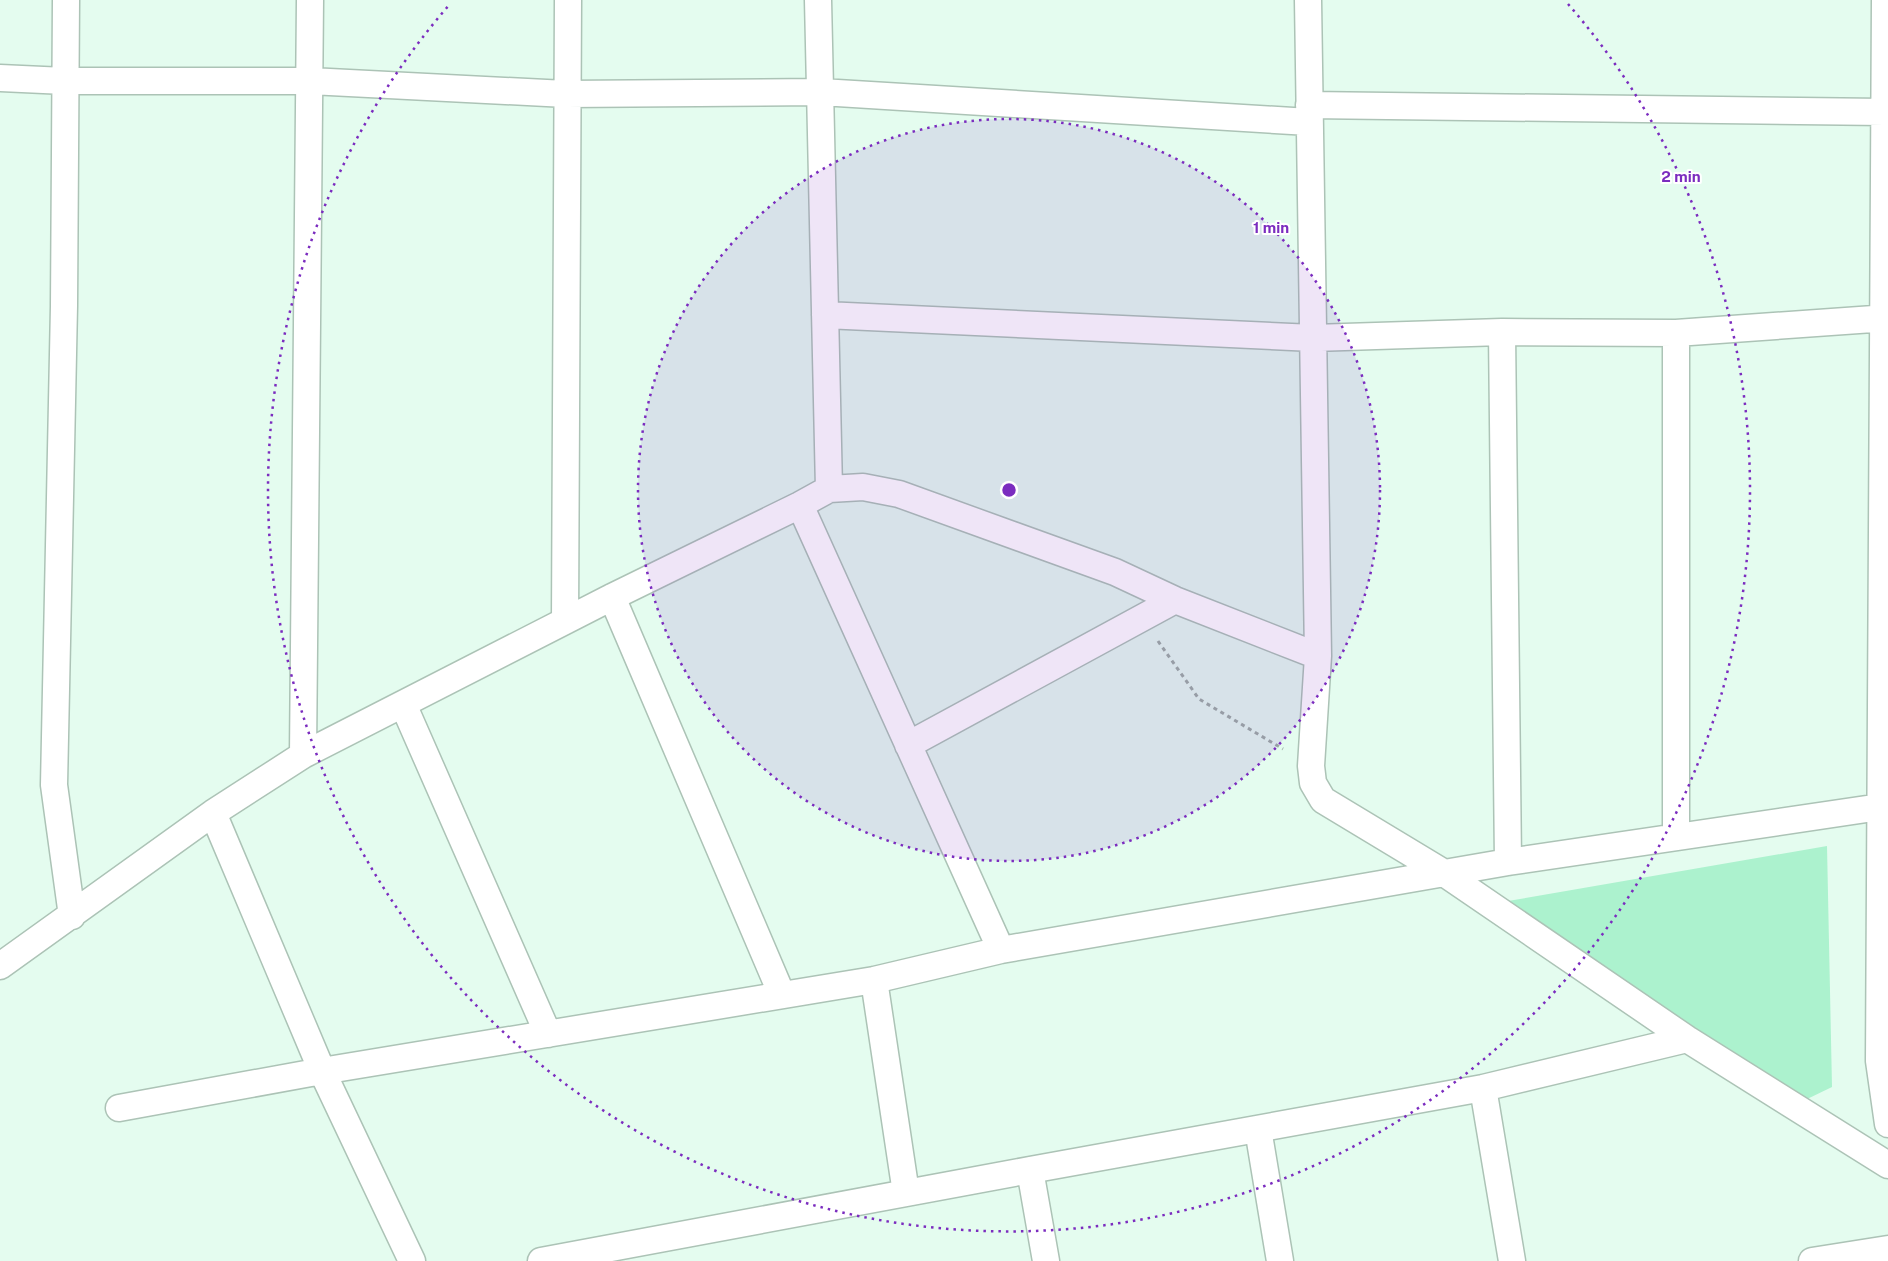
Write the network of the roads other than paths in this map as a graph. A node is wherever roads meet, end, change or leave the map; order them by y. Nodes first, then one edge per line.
1 (66, 0) edge
2 (310, 0) edge
3 (568, 0) edge
4 (818, 0) edge
5 (1308, 0) edge
6 (1884, 0) edge
7 (0, 78) edge
8 (65, 81) junction
9 (310, 81) junction
10 (821, 92) junction
11 (566, 94) junction
12 (1885, 101) edge
13 (1309, 113) junction
14 (826, 315) junction
15 (1885, 319) edge
16 (1502, 332) junction
17 (1676, 333) junction
18 (1313, 338) junction
19 (829, 489) junction
20 (800, 506) junction
21 (1885, 551) edge
22 (612, 597) junction
23 (1175, 600) junction
24 (564, 621) junction
25 (1318, 656) junction
26 (403, 704) junction
27 (908, 745) junction
28 (303, 756) junction
29 (1883, 792) edge
30 (213, 812) junction
31 (1676, 837) junction
32 (1508, 862) junction
33 (1444, 874) junction
34 (72, 916) junction
35 (1001, 950) junction
36 (0, 966) edge
37 (874, 980) junction
38 (782, 995) junction
39 (548, 1034) junction
40 (1687, 1039) junction
41 (322, 1071) junction
42 (1483, 1088) junction
43 (119, 1108) dead end
44 (1888, 1124) edge
45 (1258, 1129) junction
46 (1888, 1165) edge
47 (1030, 1170) junction
48 (906, 1193) junction
49 (1888, 1249) edge
50 (412, 1261) edge
51 (541, 1261) edge
52 (1046, 1261) edge
53 (1280, 1261) edge
54 (1512, 1261) edge
55 (1812, 1261) edge

1 - 8 street
2 - 9 street
3 - 11 street
4 - 10 street
5 - 13 street
6 - 12 street
7 - 8 street
8 - 9 street
8 - 34 street
9 - 11 street
9 - 28 street
10 - 11 street
10 - 13 street
10 - 14 street
11 - 24 street
12 - 13 street
12 - 15 street
13 - 18 street
14 - 18 street
14 - 19 street
15 - 17 street
15 - 21 street
16 - 17 street
16 - 18 street
16 - 32 street
17 - 31 street
18 - 25 street
19 - 20 street
19 - 23 street
20 - 22 street
20 - 27 street
21 - 29 street
22 - 24 street
22 - 38 street
23 - 25 street
23 - 27 street
24 - 26 street
25 - 33 street
26 - 28 street
26 - 39 street
27 - 35 street
28 - 30 street
29 - 31 street
29 - 44 street
30 - 34 street
30 - 41 street
31 - 32 street
32 - 33 street
33 - 35 street
33 - 40 street
34 - 36 street
35 - 37 street
37 - 38 street
37 - 48 street
38 - 39 street
39 - 41 street
40 - 42 street
40 - 46 street
41 - 43 street
41 - 50 street
42 - 45 street
42 - 54 street
45 - 47 street
45 - 53 street
47 - 48 street
47 - 52 street
48 - 51 street
49 - 55 street

